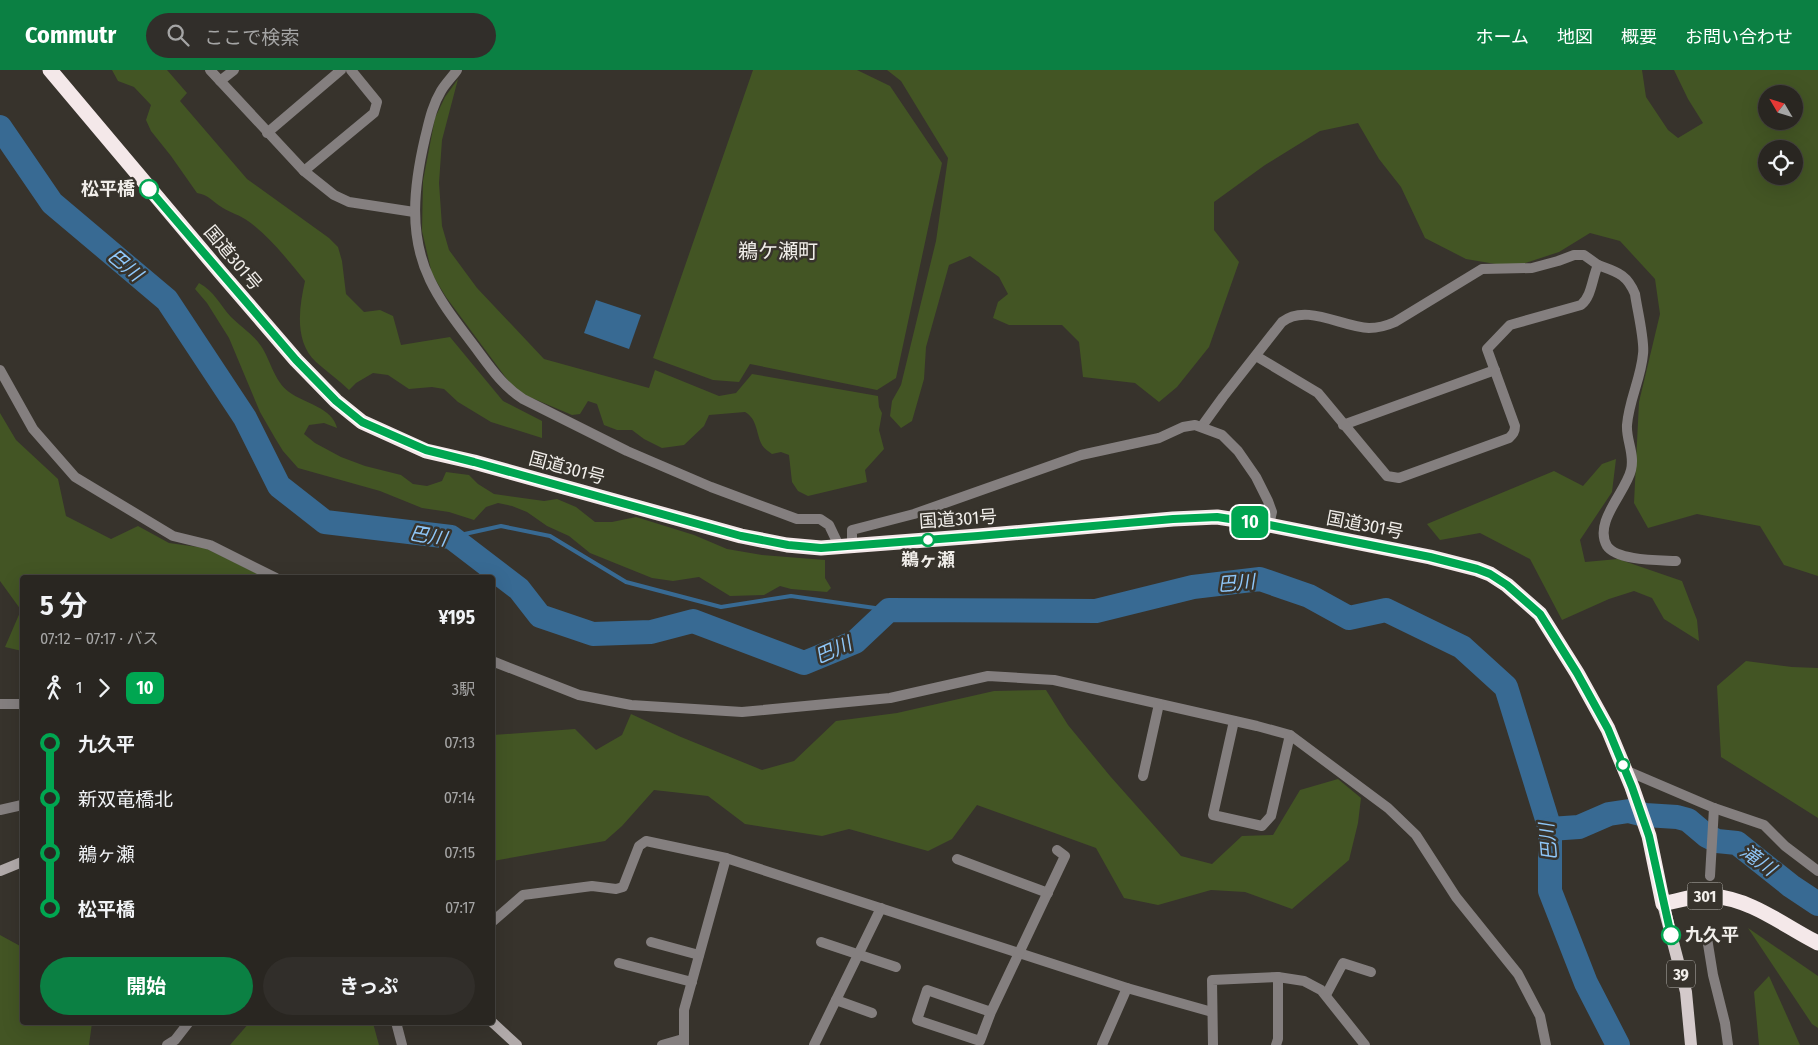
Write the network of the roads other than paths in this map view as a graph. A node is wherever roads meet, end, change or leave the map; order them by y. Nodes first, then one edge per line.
1 (50, 70) edge
2 (210, 70) edge
3 (234, 70) edge
4 (341, 70) edge
5 (351, 70) edge
6 (457, 70) edge
7 (220, 82) junction
8 (267, 132) junction
9 (304, 171) junction
10 (414, 212) junction
11 (1598, 265) junction
12 (1256, 356) junction
13 (0, 370) edge
14 (1495, 370) junction
15 (1343, 425) junction
16 (1202, 426) junction
17 (1269, 525) junction
18 (846, 546) junction
19 (1676, 561) dead end
20 (270, 575) edge
21 (495, 662) edge
22 (0, 704) edge
23 (20, 704) edge
24 (1159, 704) junction
25 (1234, 721) junction
26 (1290, 735) junction
27 (1625, 770) junction
28 (1143, 776) dead end
29 (20, 805) edge
30 (0, 810) edge
31 (1714, 813) junction
32 (1057, 850) dead end
33 (726, 858) junction
34 (957, 859) dead end
35 (20, 863) edge
36 (0, 871) edge
37 (1818, 871) edge
38 (1710, 876) dead end
39 (1048, 893) junction
40 (1663, 904) junction
41 (881, 908) junction
42 (495, 919) edge
43 (1708, 938) dead end
44 (651, 942) dead end
45 (821, 942) dead end
46 (1818, 943) edge
47 (1020, 953) junction
48 (858, 954) junction
49 (699, 955) junction
50 (619, 963) dead end
51 (896, 967) dead end
52 (1372, 972) dead end
53 (1278, 978) junction
54 (692, 982) junction
55 (1127, 988) junction
56 (1326, 995) junction
57 (836, 1000) junction
58 (991, 1012) junction
59 (1212, 1012) junction
60 (872, 1013) dead end
61 (187, 1025) edge
62 (397, 1025) edge
63 (495, 1025) edge
64 (684, 1042) edge
65 (167, 1045) edge
66 (402, 1045) edge
67 (516, 1045) edge
68 (662, 1045) edge
69 (814, 1045) edge
70 (1102, 1045) edge
71 (1213, 1045) edge
72 (1276, 1045) edge
73 (1365, 1045) edge
74 (1546, 1045) edge
75 (1691, 1045) edge
76 (1728, 1045) edge

1 - 18 highway, 国道301号 / 301
2 - 7 street
3 - 7 street
4 - 8 street
5 - 9 street
6 - 10 street
7 - 8 street
8 - 9 street
9 - 10 street
10 - 18 street
11 - 12 street
11 - 14 street
11 - 19 street
12 - 15 street
12 - 16 street
13 - 20 street
14 - 15 street
14 - 15 street
16 - 17 street
16 - 18 street
17 - 18 highway, 国道301号 / 301
17 - 27 highway, 国道301号 / 301
21 - 24 street
22 - 23 street
24 - 25 street
24 - 28 street
25 - 26 street
25 - 26 street
26 - 74 street
27 - 31 street
27 - 40 highway, 国道301号 / 301
29 - 30 street
31 - 37 street
31 - 38 street
32 - 39 street
33 - 41 street
33 - 42 street
33 - 49 street
34 - 39 street
35 - 36 street
39 - 47 street
40 - 46 highway, 301
40 - 75 main road, 39
41 - 47 street
41 - 48 street
43 - 76 street
44 - 49 street
45 - 48 street
47 - 55 street
47 - 58 street
48 - 51 street
48 - 57 street
49 - 54 street
50 - 54 street
52 - 56 street
53 - 56 street
53 - 59 street
53 - 72 street
54 - 64 street
55 - 59 street
55 - 70 street
56 - 73 street
57 - 60 street
57 - 69 street
58 - 58 street
59 - 71 street
61 - 65 street
62 - 66 street
63 - 67 street
64 - 68 street

